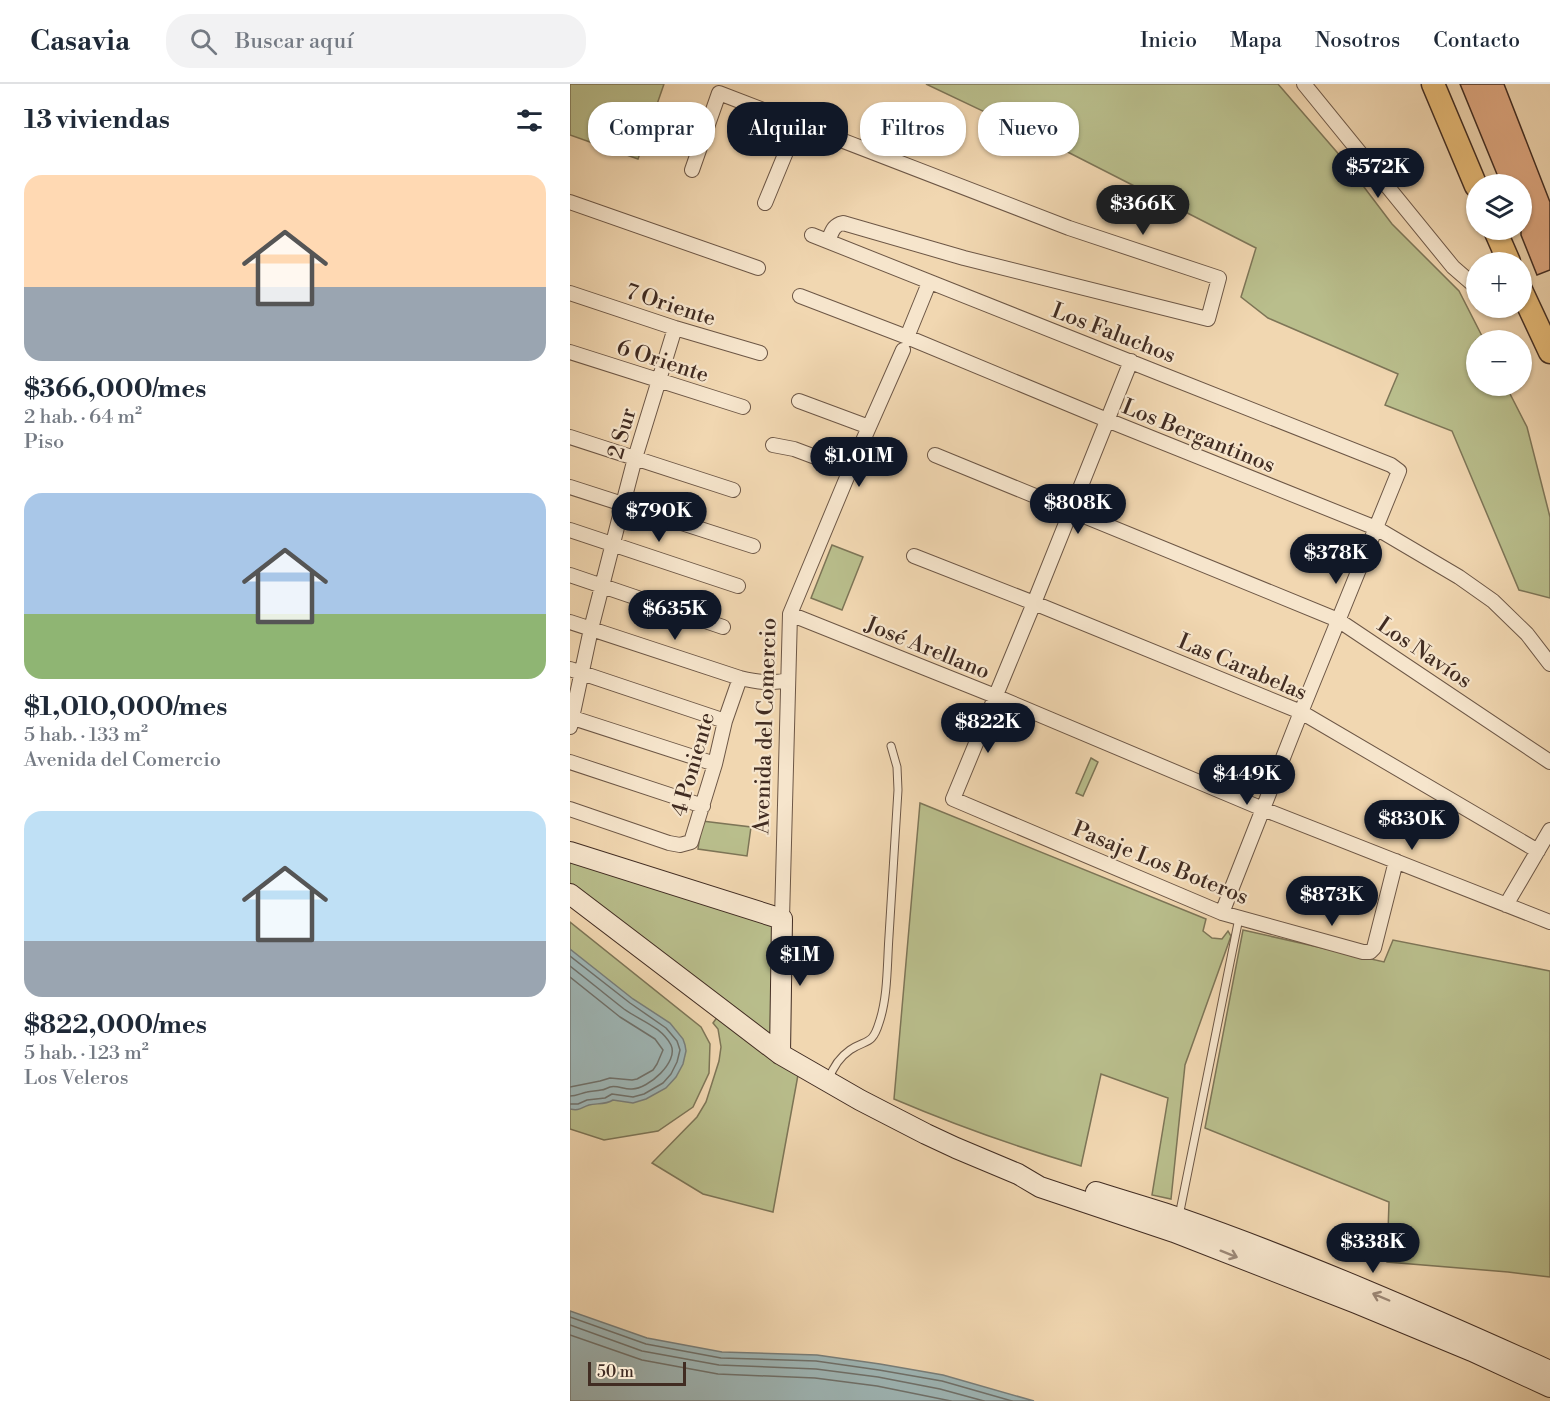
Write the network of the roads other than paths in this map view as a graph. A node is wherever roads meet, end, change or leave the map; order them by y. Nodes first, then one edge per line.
1 (1304, 84) edge
2 (1425, 84) edge
3 (1433, 84) edge
4 (743, 102) edge
5 (848, 142) edge
6 (1457, 143) junction
7 (784, 156) edge
8 (692, 170) dead end
9 (1471, 174) edge
10 (570, 202) edge
11 (765, 202) dead end
12 (812, 235) dead end
13 (828, 241) junction
14 (758, 268) dead end
15 (1466, 279) edge
16 (929, 283) junction
17 (570, 293) edge
18 (800, 296) dead end
19 (1532, 317) edge
20 (675, 328) junction
21 (905, 344) junction
22 (570, 352) edge
23 (1550, 352) edge
24 (760, 353) dead end
25 (1131, 361) junction
26 (658, 380) junction
27 (800, 401) dead end
28 (743, 407) dead end
29 (1107, 420) junction
30 (869, 427) junction
31 (570, 437) edge
32 (773, 445) dead end
33 (935, 455) dead end
34 (635, 458) junction
35 (850, 470) junction
36 (570, 487) edge
37 (733, 490) dead end
38 (623, 504) junction
39 (1071, 510) junction
40 (1376, 528) junction
41 (570, 530) edge
42 (613, 545) junction
43 (753, 546) dead end
44 (914, 556) dead end
45 (570, 575) edge
46 (603, 585) junction
47 (738, 586) dead end
48 (1034, 603) junction
49 (790, 614) junction
50 (1338, 620) junction
51 (570, 622) edge
52 (723, 627) dead end
53 (591, 629) junction
54 (1550, 664) edge
55 (576, 671) edge
56 (740, 678) junction
57 (788, 681) junction
58 (995, 696) junction
59 (1301, 712) junction
60 (570, 720) edge
61 (725, 721) junction
62 (891, 746) dead end
63 (570, 762) edge
64 (1550, 762) edge
65 (715, 764) junction
66 (703, 806) junction
67 (570, 809) edge
68 (1263, 809) junction
69 (1550, 830) edge
70 (1538, 851) junction
71 (570, 852) edge
72 (1396, 861) junction
73 (570, 894) edge
74 (1506, 905) junction
75 (1222, 913) junction
76 (1239, 918) junction
77 (782, 919) junction
78 (1550, 922) edge
79 (780, 1054) junction
80 (828, 1080) junction
81 (1018, 1174) junction
82 (1179, 1218) junction
83 (1550, 1371) edge
84 (1550, 1387) edge

1 - 15 street
2 - 6 main road
3 - 6 main road
4 - 8 street
5 - 13 street
6 - 9 main road
7 - 11 street
10 - 14 street
12 - 13 street, Los Faluchos
13 - 16 street, Los Faluchos
16 - 21 street, Avenida del Comercio
16 - 25 street, Los Faluchos
17 - 20 street, 7 Oriente
18 - 21 street, Los Bergantinos
19 - 23 main road
20 - 24 street, 7 Oriente
20 - 26 street, 2 Sur
21 - 29 street, Los Bergantinos
21 - 30 street, Avenida del Comercio
22 - 26 street, 6 Oriente
25 - 29 street
25 - 40 street, Los Faluchos
26 - 28 street, 6 Oriente
26 - 34 street, 2 Sur
27 - 30 street
29 - 39 street
29 - 40 street, Los Bergantinos
30 - 35 street, Avenida del Comercio
31 - 34 street
32 - 35 street
33 - 39 street, Los Navíos
34 - 37 street
34 - 38 street, 2 Sur
35 - 49 street, Avenida del Comercio
36 - 38 street
38 - 42 street, 2 Sur
38 - 43 street
39 - 48 street
39 - 50 street, Los Navíos
40 - 50 street
40 - 54 street, Los Bergantinos
41 - 42 street
42 - 46 street, 2 Sur
42 - 47 street
44 - 48 street, Las Carabelas
45 - 46 street
46 - 52 street
46 - 53 street, 2 Sur
48 - 58 street
48 - 59 street, Las Carabelas
49 - 57 street, Avenida del Comercio
49 - 58 street, José Arellano
50 - 59 street
50 - 64 street, Los Navíos
51 - 53 street
53 - 55 street, 2 Sur
53 - 56 street
55 - 60 street, 2 Sur
55 - 61 street
56 - 57 street
56 - 61 street, 4 Poniente
57 - 77 street, Avenida del Comercio
58 - 68 street, José Arellano
58 - 75 street, Pasaje Los Boteros
59 - 68 street
59 - 70 street, Las Carabelas
60 - 65 street
61 - 65 street, 4 Poniente
62 - 80 lane
63 - 66 street
65 - 66 street, 4 Poniente
66 - 67 street, 4 Poniente
68 - 72 street, José Arellano
68 - 75 street
69 - 70 street
70 - 74 street
71 - 77 street
72 - 74 street, José Arellano
72 - 76 street, Pasaje Los Boteros
73 - 79 street
74 - 78 street, José Arellano
75 - 76 street, Pasaje Los Boteros
76 - 82 lane
77 - 79 street, Avenida del Comercio
79 - 80 street
80 - 81 street
81 - 82 street
81 -> 84 street
83 -> 82 street

